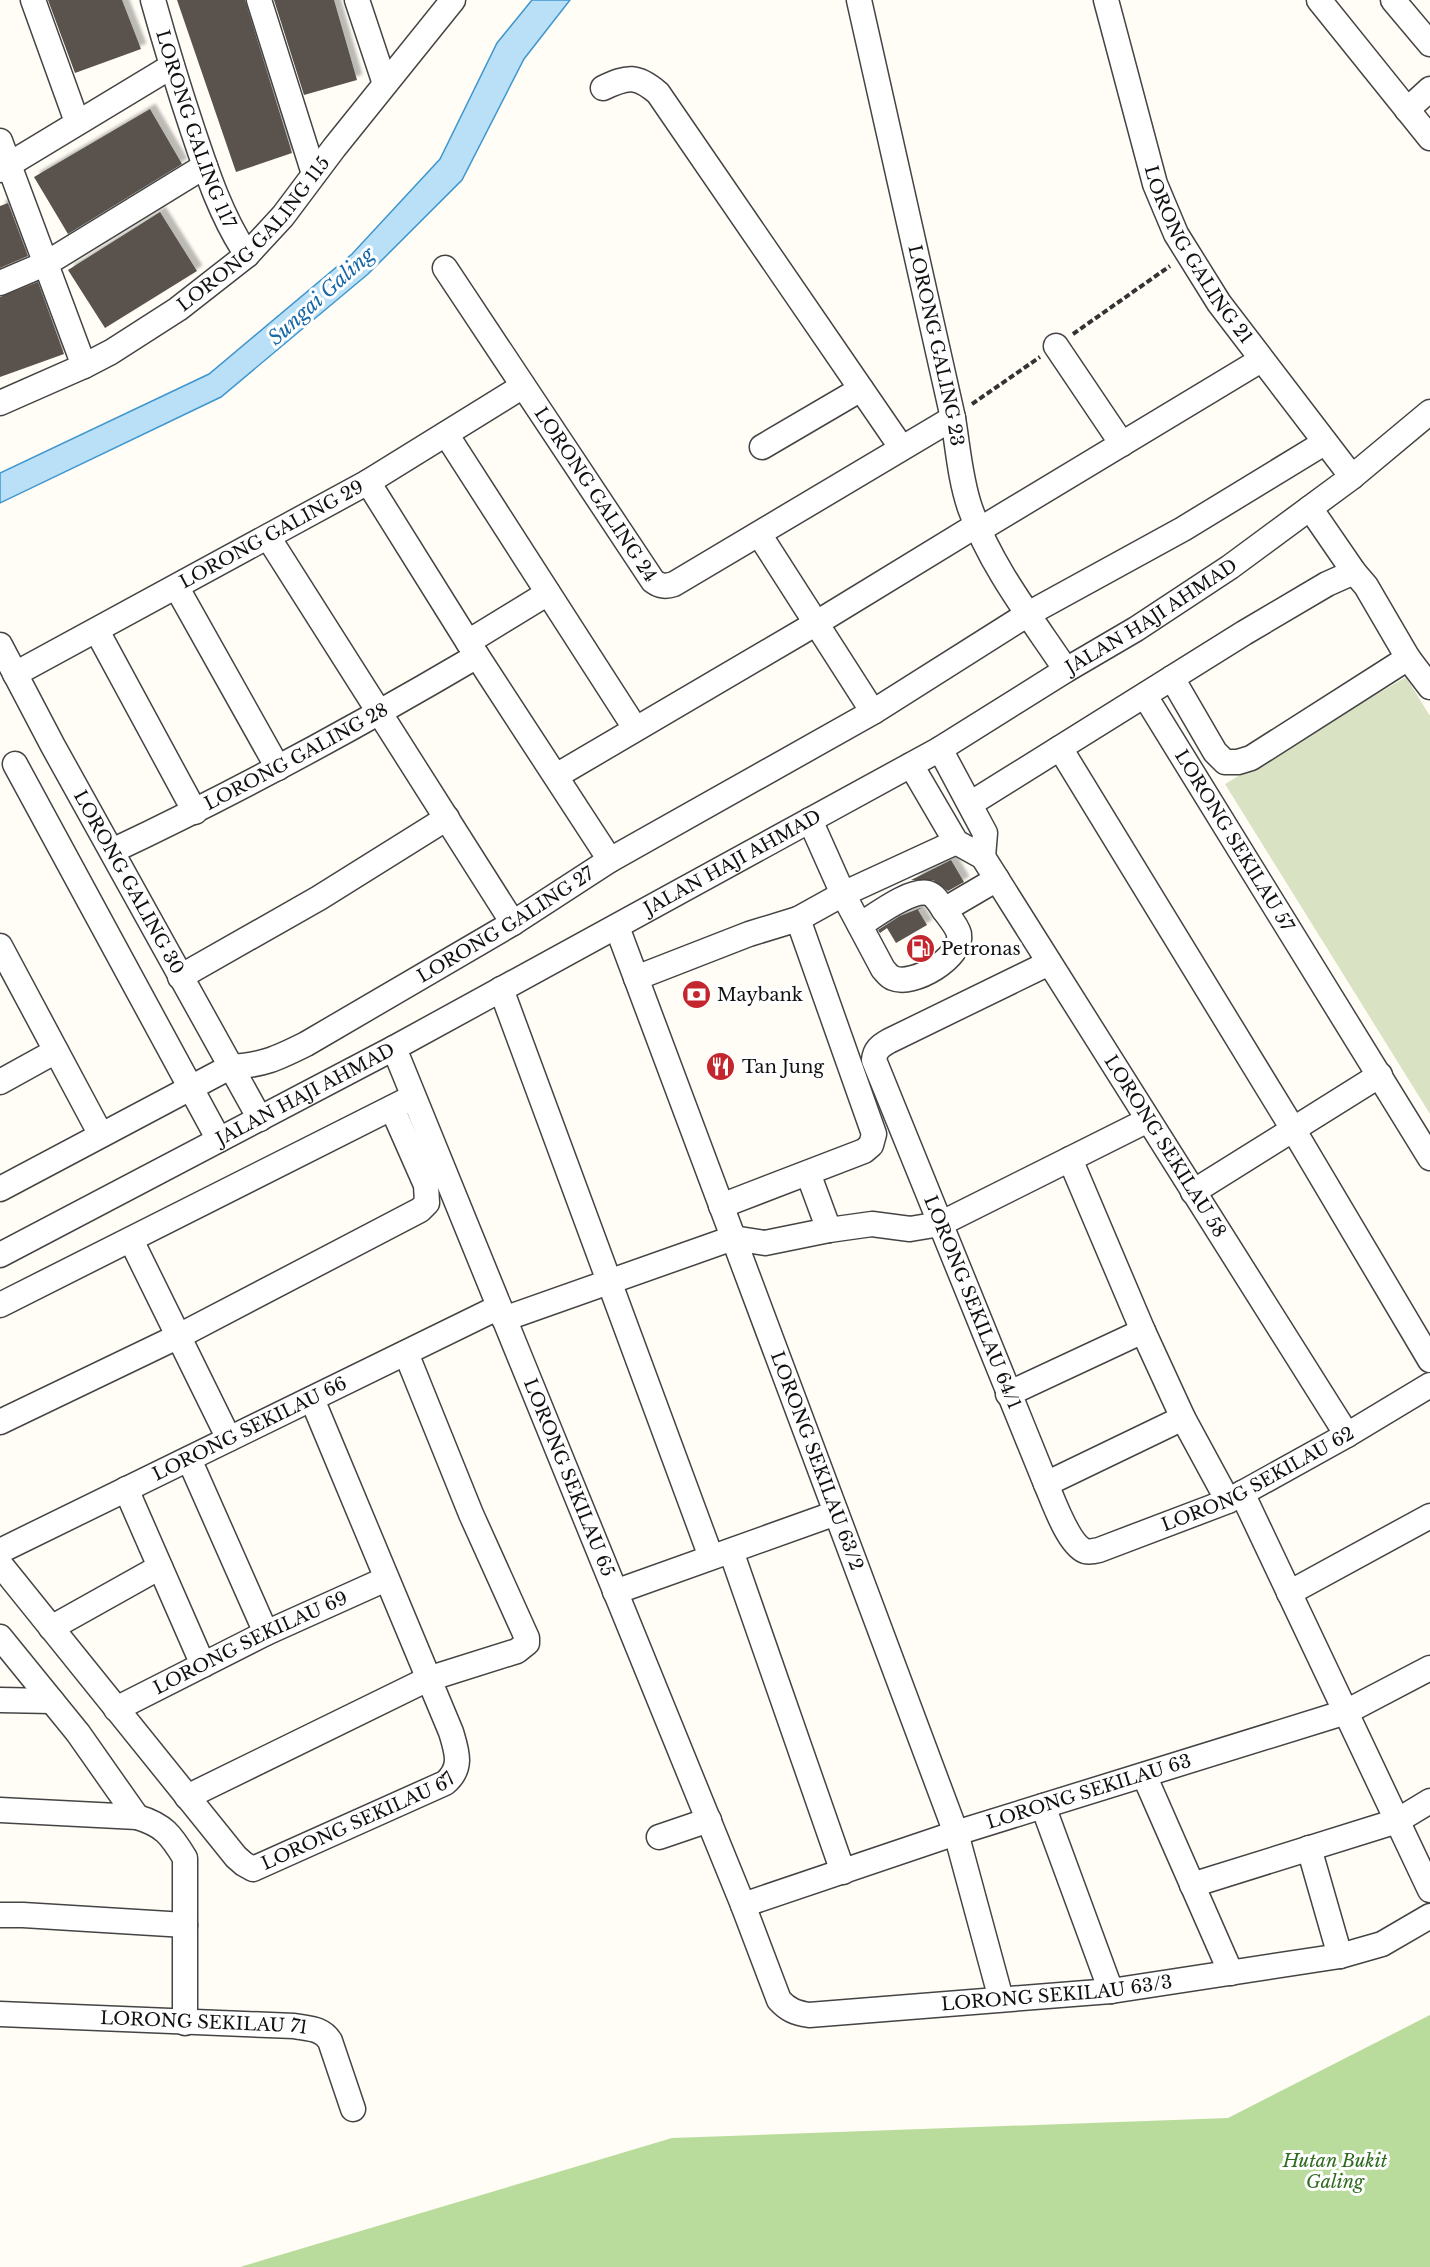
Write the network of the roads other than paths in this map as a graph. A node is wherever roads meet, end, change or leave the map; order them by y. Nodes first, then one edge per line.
1 (33, 0) edge
2 (153, 0) edge
3 (258, 0) edge
4 (357, 0) edge
5 (453, 0) edge
6 (843, 0) edge
7 (860, 0) edge
8 (1106, 0) edge
9 (1319, 0) edge
10 (1393, 0) edge
11 (866, 29) junction
12 (1430, 44) edge
13 (172, 66) junction
14 (385, 84) junction
15 (603, 88) dead end
16 (1430, 90) edge
17 (1407, 110) junction
18 (77, 122) junction
19 (1430, 138) edge
20 (0, 141) edge
21 (205, 166) junction
22 (5, 167) edge
23 (314, 174) junction
24 (247, 255) junction
25 (47, 263) junction
26 (445, 268) dead end
27 (0, 283) edge
28 (1056, 346) dead end
29 (1262, 360) junction
30 (84, 366) junction
31 (523, 386) junction
32 (861, 389) junction
33 (0, 403) edge
34 (1430, 412) edge
35 (953, 418) junction
36 (446, 434) junction
37 (1324, 443) junction
38 (1122, 444) junction
39 (762, 447) dead end
40 (901, 447) junction
41 (1352, 477) junction
42 (368, 482) junction
43 (1310, 508) junction
44 (978, 528) junction
45 (759, 534) junction
46 (268, 537) junction
47 (1354, 572) junction
48 (177, 588) junction
49 (548, 593) junction
50 (1028, 614) junction
51 (815, 624) junction
52 (97, 631) junction
53 (0, 645) edge
54 (473, 649) junction
55 (1408, 658) junction
56 (1066, 670) junction
57 (15, 674) junction
58 (1172, 678) junction
59 (1430, 687) edge
60 (1145, 696) junction
61 (873, 712) junction
62 (380, 713) junction
63 (635, 728) junction
64 (53, 746) junction
65 (1060, 748) junction
66 (940, 749) junction
67 (911, 765) junction
68 (7, 767) edge
69 (278, 768) junction
70 (556, 776) junction
71 (970, 804) junction
72 (195, 812) junction
73 (447, 818) junction
74 (810, 820) junction
75 (956, 842) junction
76 (112, 851) junction
77 (983, 857) junction
78 (610, 860) junction
79 (997, 879) junction
80 (843, 894) junction
81 (944, 910) junction
82 (798, 919) junction
83 (513, 923) junction
84 (860, 925) junction
85 (616, 927) junction
86 (0, 945) edge
87 (1049, 963) junction
88 (180, 977) junction
89 (636, 978) junction
90 (501, 989) junction
91 (394, 1048) junction
92 (56, 1051) junction
93 (230, 1067) junction
94 (1380, 1076) junction
95 (0, 1082) edge
96 (191, 1088) junction
97 (414, 1097) junction
98 (392, 1108) junction
99 (260, 1119) junction
100 (1148, 1120) junction
101 (1293, 1129) junction
102 (101, 1135) junction
103 (219, 1140) junction
104 (1430, 1158) edge
105 (1070, 1159) junction
106 (808, 1173) junction
107 (0, 1189) edge
108 (1193, 1192) junction
109 (721, 1206) junction
110 (940, 1224) junction
111 (829, 1230) junction
112 (733, 1238) junction
113 (131, 1240) junction
114 (0, 1255) edge
115 (608, 1282) junction
116 (0, 1305) edge
117 (502, 1313) junction
118 (1143, 1331) junction
119 (179, 1336) junction
120 (406, 1353) junction
121 (1430, 1360) edge
122 (1430, 1385) edge
123 (1008, 1394) junction
124 (312, 1399) junction
125 (1183, 1418) junction
126 (0, 1422) edge
127 (1347, 1435) junction
128 (229, 1439) junction
129 (189, 1459) junction
130 (1046, 1484) junction
131 (126, 1489) junction
132 (1235, 1497) junction
133 (836, 1513) junction
134 (1430, 1516) edge
135 (1078, 1546) joint
136 (0, 1551) edge
137 (721, 1554) junction
138 (0, 1564) edge
139 (160, 1567) junction
140 (386, 1579) junction
141 (615, 1592) junction
142 (1289, 1593) junction
143 (51, 1628) junction
144 (266, 1633) junction
145 (0, 1637) edge
146 (203, 1665) junction
147 (1430, 1668) edge
148 (428, 1679) junction
149 (0, 1700) edge
150 (52, 1701) junction
151 (116, 1709) junction
152 (1346, 1712) junction
153 (1144, 1775) junction
154 (187, 1797) junction
155 (1430, 1801) edge
156 (1043, 1806) junction
157 (0, 1810) edge
158 (137, 1817) junction
159 (709, 1821) junction
160 (1397, 1821) junction
161 (956, 1833) junction
162 (659, 1838) dead end
163 (1310, 1848) junction
164 (843, 1872) junction
165 (1192, 1885) junction
166 (1430, 1890) edge
167 (743, 1905) junction
168 (0, 1916) edge
169 (1430, 1916) edge
170 (185, 1925) junction
171 (1340, 1956) junction
172 (1231, 1973) junction
173 (1112, 1991) junction
174 (1001, 1999) junction
175 (0, 2014) edge
176 (185, 2023) junction
177 (353, 2109) dead end

1 - 18 street
2 - 13 street, LORONG GALING 117
3 - 23 street
4 - 14 street
5 - 14 street, LORONG GALING 115
6 - 11 street
7 - 11 street, LORONG GALING 23
8 - 29 street, LORONG GALING 21
9 - 17 street
10 - 12 street
11 - 35 street, LORONG GALING 23
13 - 18 street
13 - 21 street, LORONG GALING 117
14 - 23 street, LORONG GALING 115
15 - 32 street
16 - 17 street
17 - 19 street
18 - 22 street
20 - 22 street
21 - 24 street, LORONG GALING 117
21 - 25 street
22 - 25 street
23 - 24 street, LORONG GALING 115
24 - 30 street, LORONG GALING 115
25 - 27 street
25 - 30 street
26 - 31 street, LORONG GALING 24
28 - 38 street
29 - 37 street, LORONG GALING 21
29 - 38 street
30 - 33 street, LORONG GALING 115
31 - 36 street, LORONG GALING 29
31 - 45 street, LORONG GALING 24
32 - 39 street
32 - 40 street
34 - 41 street, JALAN HAJI AHMAD
35 - 40 street, LORONG GALING 24
35 - 44 street, LORONG GALING 23
36 - 42 street, LORONG GALING 29
36 - 49 street
37 - 41 street, LORONG GALING 21
37 - 50 street
38 - 44 street
40 - 45 street, LORONG GALING 24
41 - 43 street, JALAN HAJI AHMAD
42 - 46 street, LORONG GALING 29
42 - 54 street, LORONG GALING 27
43 - 47 street
43 - 56 street, JALAN HAJI AHMAD
44 - 50 street, LORONG GALING 23
44 - 51 street
45 - 51 street
46 - 48 street, LORONG GALING 29
46 - 62 street
47 - 55 street
47 - 58 street
48 - 52 street, LORONG GALING 29
48 - 69 street
49 - 54 street, LORONG GALING 28
49 - 63 street
50 - 56 street, LORONG GALING 23
50 - 61 street
51 - 61 street
51 - 63 street
52 - 57 street, LORONG GALING 29
52 - 72 street
53 - 57 street, LORONG GALING 30
54 - 62 street, LORONG GALING 28
54 - 70 street, LORONG GALING 27
55 - 58 street
55 - 59 street
56 - 66 street, JALAN HAJI AHMAD
57 - 64 street, LORONG GALING 30
58 - 60 street
60 - 65 street
60 - 94 street, LORONG SEKILAU 57
61 - 78 street
62 - 69 street, LORONG GALING 28
62 - 73 street
63 - 70 street
64 - 68 street
64 - 76 street, LORONG GALING 30
65 - 71 street
65 - 101 street
66 - 67 street, JALAN HAJI AHMAD
66 - 71 street
67 - 74 street, JALAN HAJI AHMAD
67 - 75 street
68 - 96 street
69 - 72 street, LORONG GALING 28
70 - 78 street, LORONG GALING 27
71 - 77 street
72 - 76 street, LORONG GALING 28
73 - 83 street
73 - 88 street
74 - 80 street
74 - 85 street, JALAN HAJI AHMAD
75 - 77 street, LORONG SEKILAU 58
75 - 80 street
76 - 88 street, LORONG GALING 30
77 - 79 street, LORONG SEKILAU 58
78 - 83 street, LORONG GALING 27
79 - 81 street
79 - 87 street, LORONG SEKILAU 58
80 - 82 street
80 - 84 street
81 - 84 street
81 - 84 street
82 - 89 street
82 - 106 street
83 - 93 street, LORONG GALING 27
85 - 89 street, LORONG SEKILAU 63/2
85 - 90 street, JALAN HAJI AHMAD
86 - 92 street
87 - 100 street, LORONG SEKILAU 58
87 - 110 street, LORONG SEKILAU 64/1
88 - 93 street, LORONG GALING 30
89 - 109 street, LORONG SEKILAU 63/2
90 - 91 street, JALAN HAJI AHMAD
90 - 115 street
91 - 97 street, LORONG SEKILAU 65
91 - 99 street, JALAN HAJI AHMAD
92 - 95 street
92 - 102 street
93 - 96 street, LORONG GALING 27
93 - 99 street, LORONG GALING 30
94 - 101 street
94 - 104 street, LORONG SEKILAU 57
96 - 102 street, LORONG GALING 27
96 - 103 street
97 - 98 street
97 - 117 street, LORONG SEKILAU 65
98 - 113 street
98 - 119 street
99 - 103 street, JALAN HAJI AHMAD
100 - 105 street
100 - 108 street, LORONG SEKILAU 58
101 - 108 street
101 - 121 street
102 - 107 street, LORONG GALING 27
103 - 114 street, JALAN HAJI AHMAD
105 - 110 street
105 - 118 street
106 - 109 street
106 - 111 street
108 - 127 street, LORONG SEKILAU 58
109 - 112 street, LORONG SEKILAU 63/2
110 - 111 street
110 - 123 street, LORONG SEKILAU 64/1
111 - 112 street
112 - 115 street, LORONG SEKILAU 66
112 - 133 street, LORONG SEKILAU 63/2
113 - 116 street
113 - 119 street
115 - 117 street, LORONG SEKILAU 66
115 - 137 street
117 - 120 street, LORONG SEKILAU 66
117 - 141 street, LORONG SEKILAU 65
118 - 123 street
118 - 125 street
119 - 126 street
119 - 128 street
120 - 124 street, LORONG SEKILAU 66
120 - 148 street
122 - 127 street, LORONG SEKILAU 62
123 - 130 street, LORONG SEKILAU 64/1
124 - 128 street, LORONG SEKILAU 66
124 - 140 street, LORONG SEKILAU 67
125 - 130 street
125 - 132 street
127 - 132 street, LORONG SEKILAU 62
128 - 129 street, LORONG SEKILAU 66
129 - 131 street, LORONG SEKILAU 66
129 - 144 street
130 - 135 street, LORONG SEKILAU 64/1
131 - 136 street, LORONG SEKILAU 66
131 - 139 street
132 - 135 street, LORONG SEKILAU 62
132 - 142 street
133 - 137 street
133 - 161 street, LORONG SEKILAU 63/2
134 - 142 street
137 - 141 street
137 - 164 street
138 - 143 street, LORONG SEKILAU 67
139 - 143 street
139 - 146 street
140 - 144 street, LORONG SEKILAU 69
140 - 148 street, LORONG SEKILAU 67
141 - 159 street, LORONG SEKILAU 65
142 - 152 street
143 - 151 street, LORONG SEKILAU 67
144 - 146 street, LORONG SEKILAU 69
145 - 150 street
146 - 151 street, LORONG SEKILAU 69
147 - 152 street, LORONG SEKILAU 63
148 - 154 street
148 - 154 street, LORONG SEKILAU 67
149 - 150 street
150 - 158 street
151 - 154 street, LORONG SEKILAU 67
152 - 153 street, LORONG SEKILAU 63
152 - 160 street
153 - 156 street, LORONG SEKILAU 63
153 - 165 street
155 - 160 street
156 - 161 street, LORONG SEKILAU 63
156 - 173 street
157 - 158 street
158 - 170 street
159 - 162 street
159 - 167 street, LORONG SEKILAU 65
160 - 163 street
160 - 166 street
161 - 164 street, LORONG SEKILAU 63
161 - 174 street, LORONG SEKILAU 63/2
163 - 165 street
163 - 171 street
164 - 167 street, LORONG SEKILAU 63
165 - 172 street
167 - 174 street, LORONG SEKILAU 63/3
168 - 170 street
169 - 171 street, LORONG SEKILAU 63/3
170 - 176 street
171 - 172 street, LORONG SEKILAU 63/3
172 - 173 street, LORONG SEKILAU 63/3
173 - 174 street, LORONG SEKILAU 63/3
175 - 176 street, LORONG SEKILAU 71
176 - 177 street, LORONG SEKILAU 71

